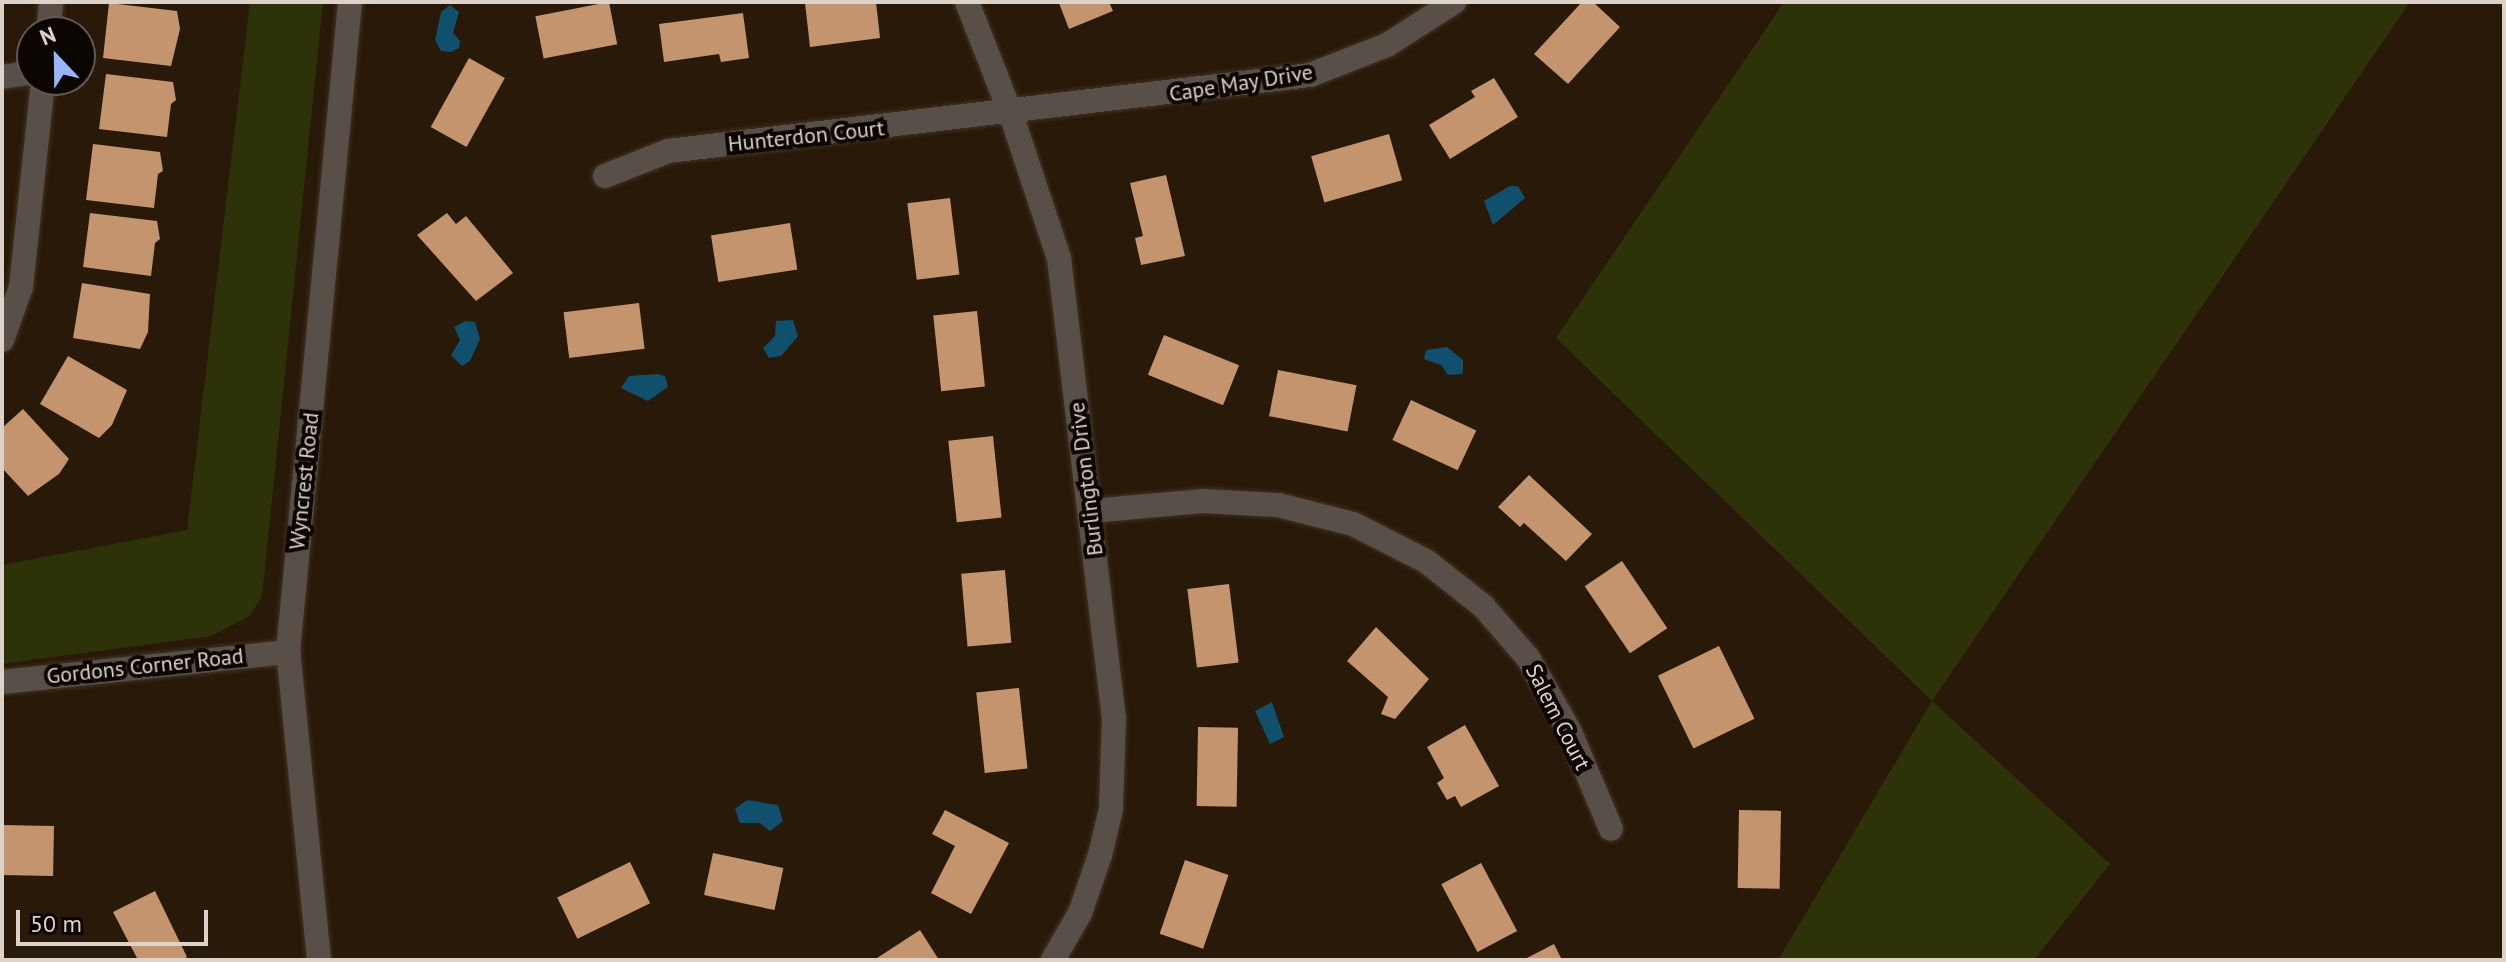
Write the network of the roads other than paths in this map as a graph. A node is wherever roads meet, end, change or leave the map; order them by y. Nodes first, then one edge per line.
1 (350, 2) edge
2 (967, 2) edge
3 (1454, 2) edge
4 (41, 96) edge
5 (1011, 114) junction
6 (605, 176) dead end
7 (2, 340) edge
8 (1091, 511) junction
9 (288, 652) junction
10 (2, 682) edge
11 (1611, 829) dead end
12 (319, 960) edge
13 (1053, 960) edge

1 - 9 street, Wyncrest Road
2 - 5 street, Burlington Drive
3 - 5 street, Cape May Drive
4 - 7 street
5 - 6 street, Hunterdon Court
5 - 8 street, Burlington Drive
8 - 11 street, Salem Court
8 - 13 street, Burlington Drive
9 - 10 street, Gordons Corner Road
9 - 12 street, Wyncrest Road

